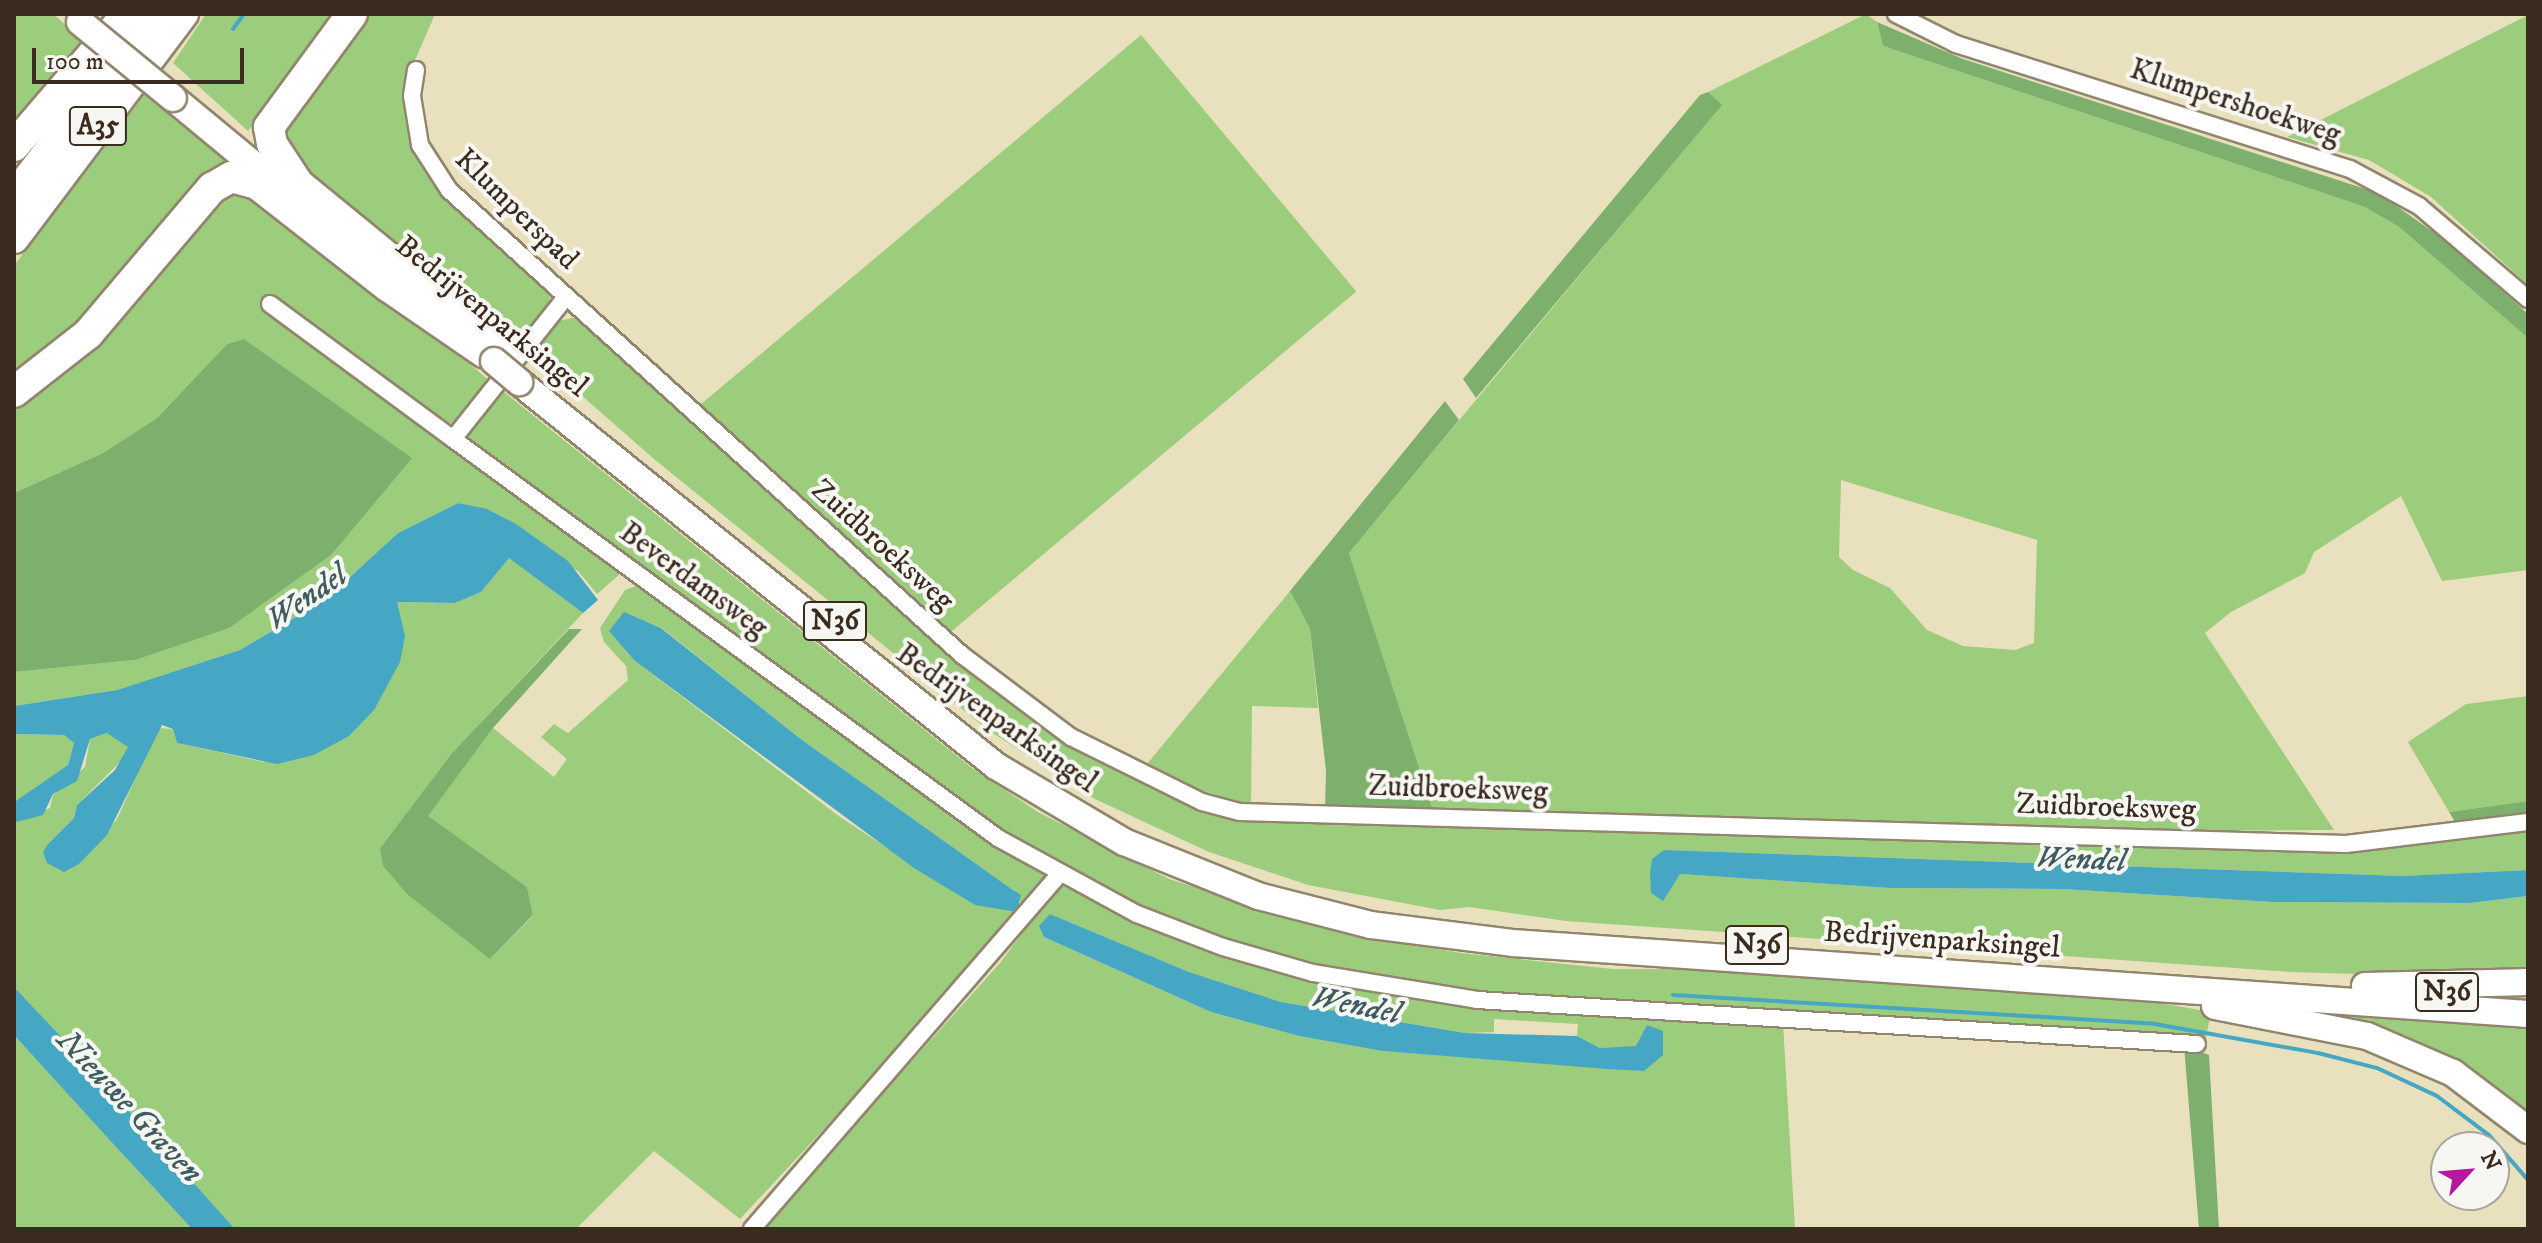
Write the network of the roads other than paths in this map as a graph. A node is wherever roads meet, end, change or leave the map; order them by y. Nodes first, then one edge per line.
1 (127, 14) edge
2 (154, 14) edge
3 (183, 14) edge
4 (352, 14) edge
5 (1896, 14) edge
6 (81, 17) edge
7 (416, 70) dead end
8 (177, 92) junction
9 (14, 146) edge
10 (297, 182) junction
11 (14, 197) edge
12 (14, 238) edge
13 (566, 297) junction
14 (2528, 299) edge
15 (270, 304) dead end
16 (494, 355) junction
17 (524, 376) junction
18 (14, 392) edge
19 (453, 439) junction
20 (2528, 822) edge
21 (1060, 874) junction
22 (2528, 982) edge
23 (2139, 986) junction
24 (2365, 986) junction
25 (2528, 997) edge
26 (2528, 1014) edge
27 (2197, 1044) dead end
28 (2528, 1130) edge
29 (752, 1229) edge

1 - 9 highway, A35
2 - 11 highway, A35
3 - 12 highway, A35
4 - 10 highway
5 - 14 street, Klumpershoekweg
6 - 8 highway, Bedrijvenparksingel / N36
7 - 13 street, Klumperspad
8 - 10 highway, Bedrijvenparksingel / N36
8 - 16 highway, Bedrijvenparksingel / N36
10 - 16 highway, Bedrijvenparksingel / N36
13 - 19 street
13 - 20 street, Zuidbroeksweg
15 - 19 street, Beverdamsweg
16 - 17 highway, Bedrijvenparksingel / N36, bridge
16 - 18 highway
17 - 23 highway, Bedrijvenparksingel / N36
17 - 24 highway, Bedrijvenparksingel / N36
19 - 21 street, Beverdamsweg
21 - 27 street
21 - 29 street
22 - 24 highway, N36
23 - 26 highway, Bedrijvenparksingel / N36
23 - 28 highway, N36
24 - 25 highway, Bedrijvenparksingel / N36

